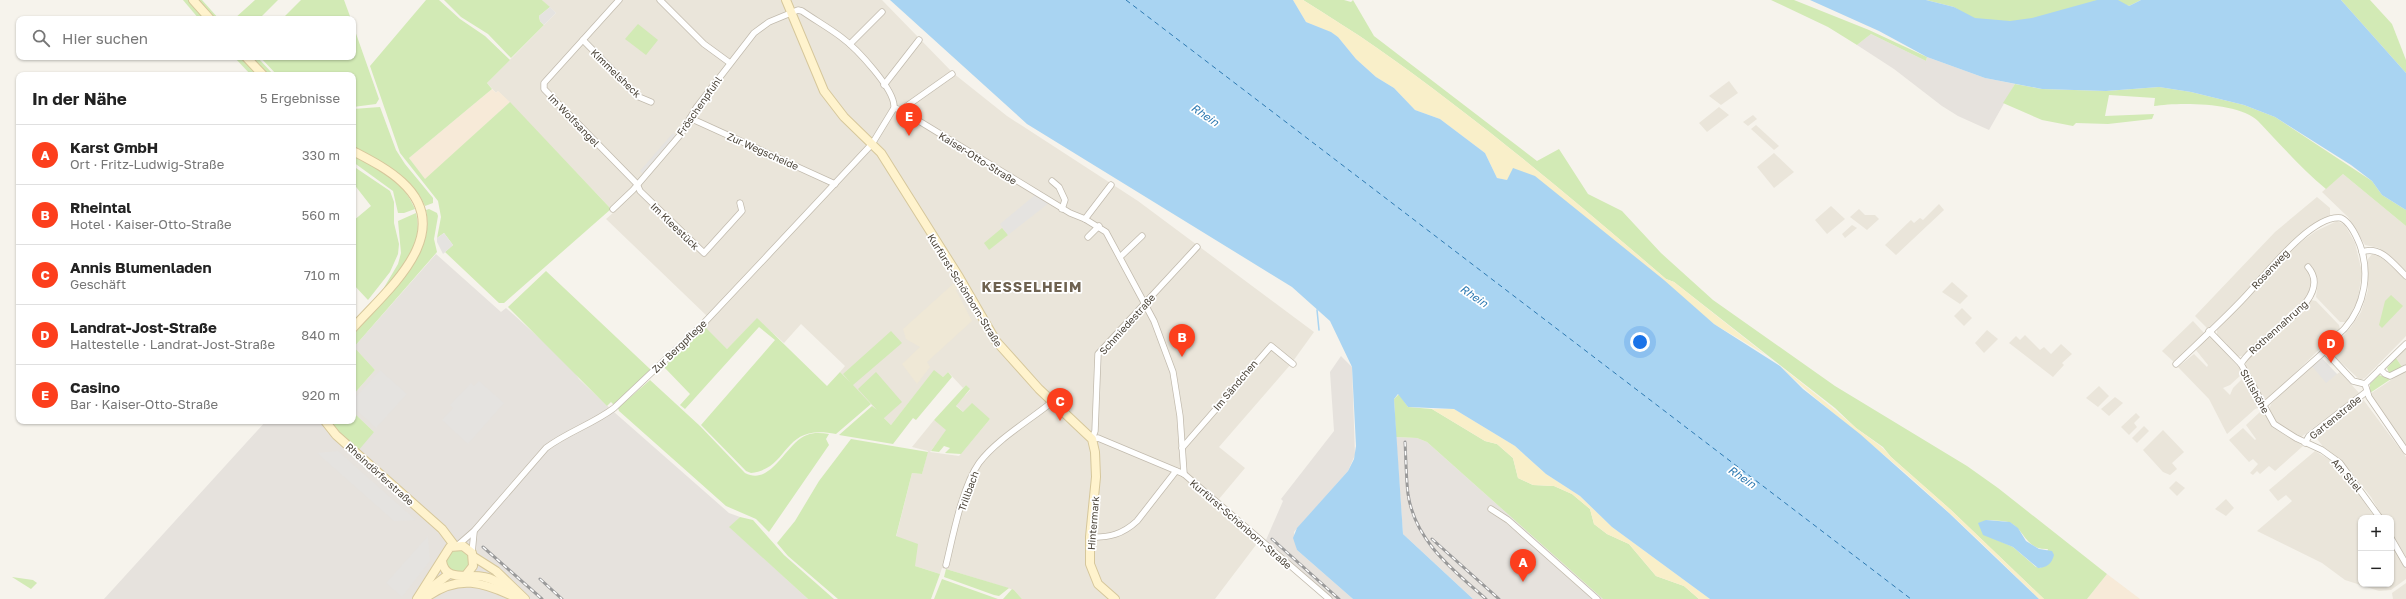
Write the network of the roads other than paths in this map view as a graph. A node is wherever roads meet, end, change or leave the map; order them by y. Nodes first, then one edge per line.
1 (192, 0) edge
2 (619, 0) edge
3 (660, 0) edge
4 (786, 0) edge
5 (792, 12) junction
6 (882, 12) dead end
7 (207, 16) edge
8 (583, 40) junction
9 (919, 40) dead end
10 (850, 44) junction
11 (249, 60) edge
12 (730, 64) junction
13 (260, 72) edge
14 (952, 74) dead end
15 (884, 85) junction
16 (651, 102) dead end
17 (894, 108) junction
18 (901, 110) junction
19 (690, 118) junction
20 (872, 144) junction
21 (356, 153) edge
22 (1052, 181) dead end
23 (637, 184) junction
24 (835, 184) junction
25 (1111, 185) dead end
26 (740, 203) dead end
27 (613, 209) dead end
28 (1062, 209) junction
29 (1085, 219) junction
30 (1099, 226) junction
31 (1142, 236) dead end
32 (1088, 237) dead end
33 (1197, 248) dead end
34 (2362, 252) junction
35 (1120, 256) junction
36 (2308, 267) dead end
37 (2406, 276) edge
38 (1144, 305) junction
39 (356, 325) edge
40 (2210, 331) junction
41 (2406, 344) edge
42 (2325, 351) junction
43 (1293, 364) dead end
44 (2176, 364) dead end
45 (2241, 364) junction
46 (2406, 368) edge
47 (2380, 369) junction
48 (2365, 384) junction
49 (2366, 392) junction
50 (1052, 402) junction
51 (2263, 406) junction
52 (327, 424) edge
53 (1092, 439) junction
54 (2305, 443) junction
55 (1182, 448) junction
56 (2406, 451) edge
57 (1176, 471) junction
58 (1184, 474) junction
59 (1491, 509) dead end
60 (2378, 515) edge
61 (437, 525) junction
62 (474, 531) junction
63 (1090, 537) junction
64 (2394, 543) edge
65 (456, 545) junction
66 (473, 555) junction
67 (443, 557) junction
68 (2406, 564) edge
69 (946, 565) dead end
70 (449, 574) junction
71 (466, 575) junction
72 (418, 599) edge
73 (424, 599) edge
74 (519, 599) edge
75 (525, 599) edge
76 (1115, 599) edge
77 (1329, 599) edge
78 (1597, 599) edge

1 - 7 main road
2 - 8 street, Im Wolfsangel
3 - 12 street
4 - 5 main road, Kurfürst-Schönborn-Straße
5 - 10 street
5 - 12 street, Fröschenpfuhl
5 - 20 main road, Kurfürst-Schönborn-Straße
6 - 10 street
8 - 16 street, Kimmelsheck
8 - 23 street, Im Wolfsangel
9 - 15 street
10 - 15 street
11 - 13 main road
12 - 19 street, Fröschenpfuhl
14 - 18 street
15 - 17 street
17 - 18 street, Kaiser-Otto-Straße
17 - 20 street, Zur Bergpflege
18 - 28 street, Kaiser-Otto-Straße
19 - 23 street, Fröschenpfuhl
19 - 24 street, Zur Wegscheide
20 - 24 street, Zur Bergpflege
20 - 50 main road, Kurfürst-Schönborn-Straße
21 - 39 main road
22 - 28 street
23 - 26 street, Im Kleestück
23 - 27 street, Fröschenpfuhl
24 - 62 street, Zur Bergpflege
25 - 29 street
28 - 29 street, Kaiser-Otto-Straße
29 - 30 street, Kaiser-Otto-Straße
30 - 32 street
30 - 35 street, Kaiser-Otto-Straße
31 - 35 street
33 - 38 street, Schmiedestraße
34 - 37 street
34 - 40 street, Rosenweg
34 - 42 street
35 - 38 street, Kaiser-Otto-Straße
36 - 45 street, Rothennahrung
38 - 53 street, Schmiedestraße
38 - 55 street, Kaiser-Otto-Straße
40 - 44 street
40 - 45 street, Stillshöhe
41 - 47 street
42 - 48 street
42 - 51 street
43 - 55 street, Im Sändchen
45 - 51 street, Stillshöhe
46 - 47 street
47 - 48 street
48 - 49 street
49 - 54 street, Gartenstraße
49 - 56 street
50 - 53 main road, Kurfürst-Schönborn-Straße
50 - 69 street, Trillbach
51 - 54 street, Stillshöhe
52 - 61 main road, Rheindörferstraße
53 - 57 street, Kurfürst-Schönborn-Straße
53 - 63 main road, Hintermark
54 - 60 street, Am Stiel
55 - 58 street, Kaiser-Otto-Straße
57 - 58 street, Kurfürst-Schönborn-Straße
57 - 63 street
58 - 77 street, Kurfürst-Schönborn-Straße
59 - 78 street
61 - 65 main road, Rheindörferstraße
61 - 67 main road, Rheindörferstraße
62 - 65 street, Zur Bergpflege
62 - 66 street
63 - 76 main road, Hintermark
64 - 68 street
65 - 66 main road
65 - 67 main road
66 - 71 main road
66 - 75 main road
67 - 70 main road
67 - 72 main road
70 - 71 main road
70 - 72 main road
71 - 74 main road
73 - 74 main road

